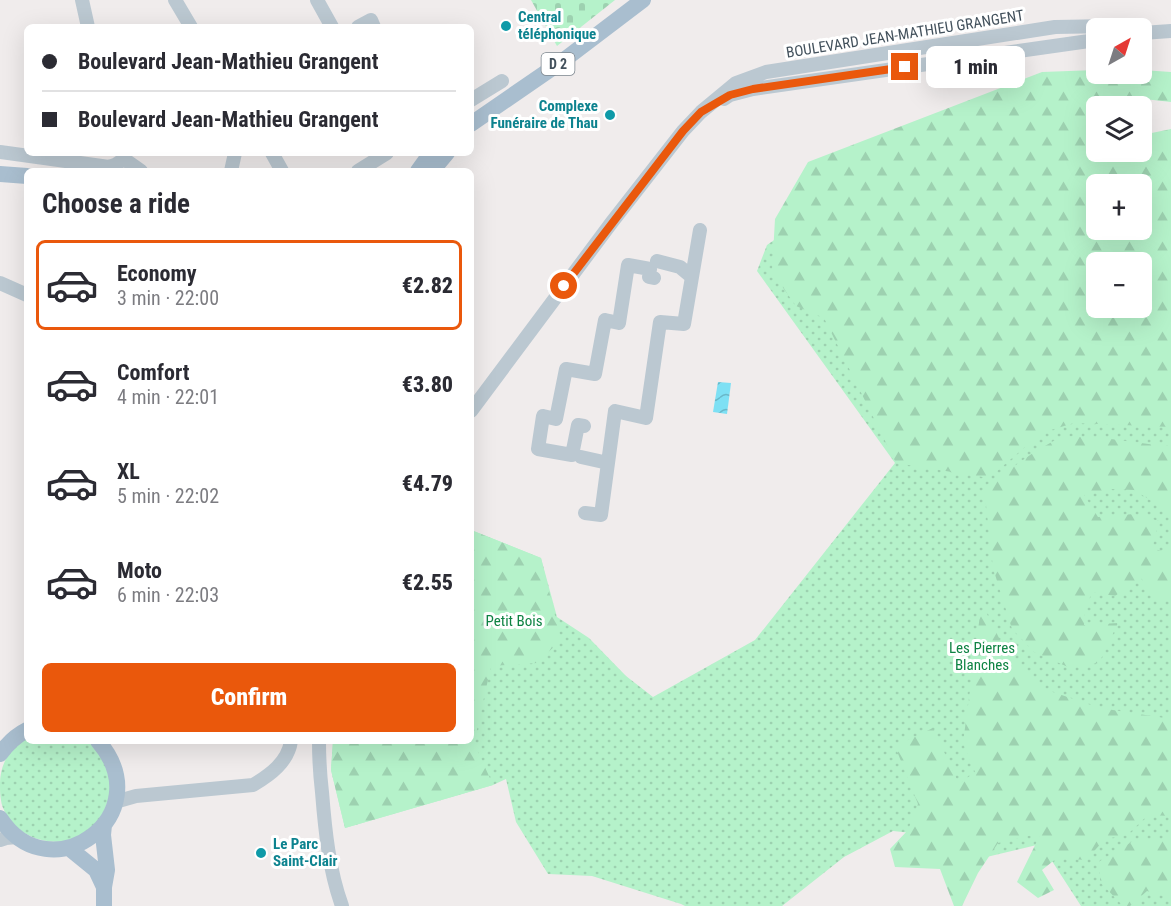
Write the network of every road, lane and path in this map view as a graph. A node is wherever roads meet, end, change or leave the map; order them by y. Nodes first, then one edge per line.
1 (82, 0) edge
2 (175, 0) edge
3 (317, 0) edge
4 (643, 0) edge
5 (87, 24) edge
6 (189, 24) edge
7 (330, 24) edge
8 (1086, 26) edge
9 (1171, 31) edge
10 (1152, 32) edge
11 (1086, 41) edge
12 (502, 81) dead end
13 (474, 98) edge
14 (701, 112) junction
15 (474, 122) edge
16 (0, 152) edge
17 (24, 155) edge
18 (29, 156) edge
19 (125, 156) edge
20 (382, 156) edge
21 (444, 156) edge
22 (138, 168) edge
23 (363, 168) edge
24 (434, 168) edge
25 (0, 174) edge
26 (24, 176) edge
27 (700, 230) dead end
28 (657, 261) dead end
29 (692, 277) junction
30 (654, 278) dead end
31 (0, 284) edge
32 (24, 294) edge
33 (474, 407) edge
34 (584, 426) dead end
35 (581, 456) dead end
36 (608, 463) junction
37 (585, 513) dead end
38 (24, 732) edge
39 (100, 744) edge
40 (290, 744) edge
41 (319, 744) edge
42 (0, 754) edge
43 (115, 801) junction
44 (0, 818) edge
45 (104, 825) junction
46 (17, 837) junction
47 (0, 840) edge
48 (69, 848) junction
49 (104, 887) junction
50 (104, 906) edge
51 (342, 906) edge

1 - 5 street
2 - 6 street
3 - 7 street
4 - 15 main road, D 2
8 - 14 street, BOULEVARD JEAN-MATHIEU GRANGENT
9 - 10 street
11 - 14 street, BOULEVARD JEAN-MATHIEU GRANGENT
12 - 13 street
14 - 33 street, BOULEVARD JEAN-MATHIEU GRANGENT
16 - 17 street
18 - 19 street
19 - 22 street
20 - 23 street
21 - 24 main road
25 - 26 main road
27 - 29 street
28 - 29 street
29 - 36 street
30 - 34 street
31 - 32 street
35 - 36 street
36 - 37 street
38 - 42 main road
39 - 43 main road
40 - 43 street
41 - 51 street
43 - 45 main road
44 - 46 main road
45 - 48 main road
45 - 49 main road
46 - 47 street
46 - 48 main road
48 - 49 main road
49 - 50 main road

